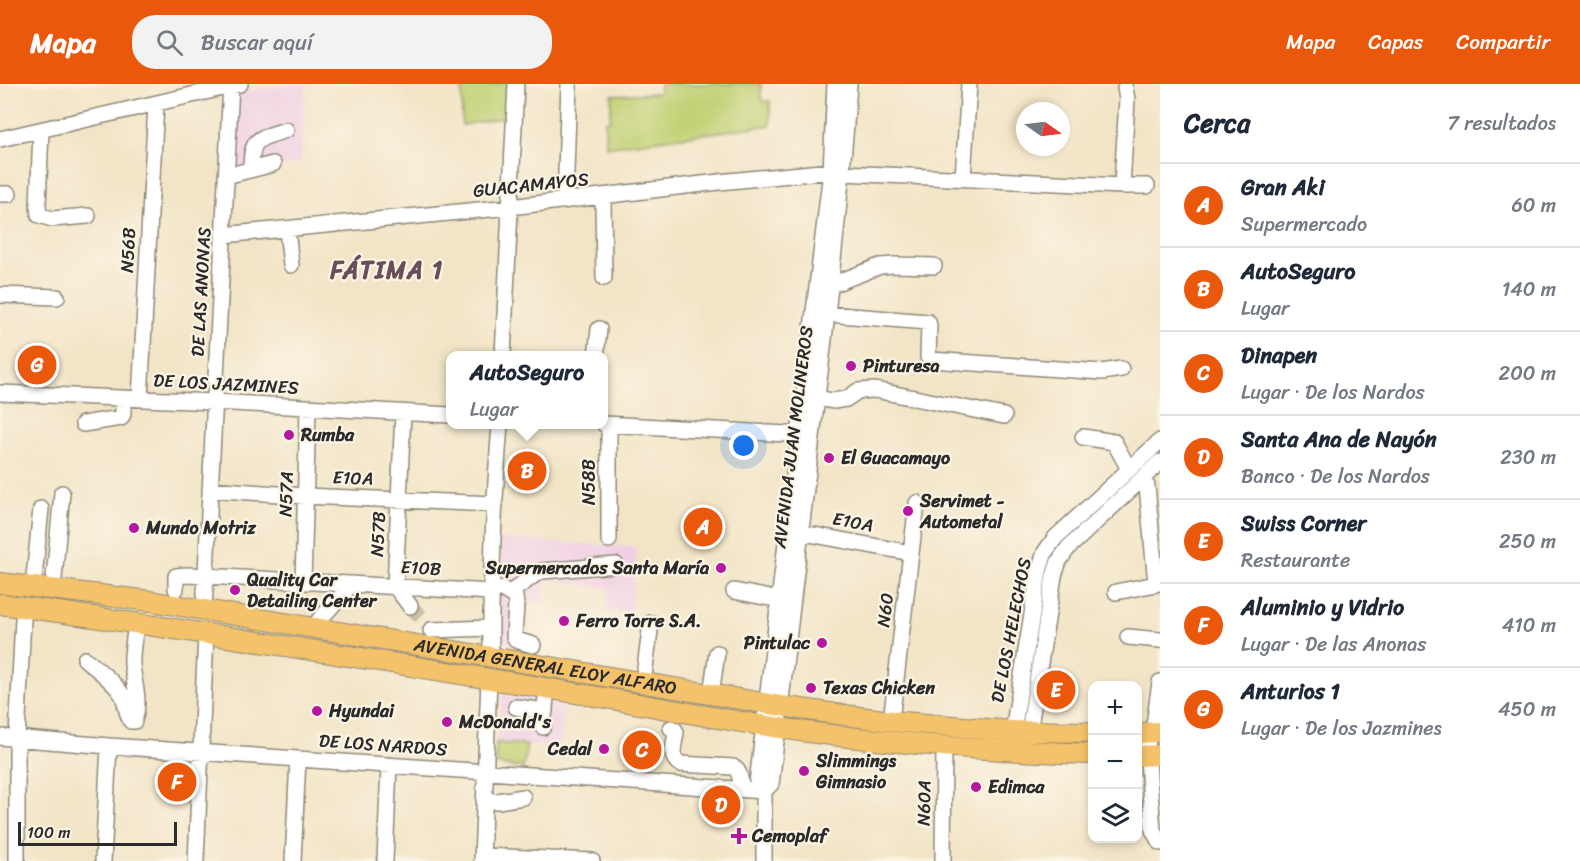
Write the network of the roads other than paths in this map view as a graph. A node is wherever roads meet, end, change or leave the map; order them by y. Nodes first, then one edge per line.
1 (516, 84) edge
2 (569, 84) edge
3 (835, 84) edge
4 (849, 84) edge
5 (969, 84) edge
6 (234, 85) edge
7 (1124, 85) edge
8 (156, 104) junction
9 (41, 130) junction
10 (286, 130) dead end
11 (0, 139) edge
12 (273, 164) dead end
13 (251, 169) junction
14 (837, 172) junction
15 (226, 176) junction
16 (963, 178) junction
17 (1122, 186) junction
18 (1147, 186) dead end
19 (603, 196) junction
20 (565, 201) junction
21 (510, 207) junction
22 (88, 216) dead end
23 (287, 229) junction
24 (223, 235) junction
25 (834, 261) junction
26 (291, 265) dead end
27 (934, 266) dead end
28 (853, 277) junction
29 (604, 278) dead end
30 (831, 285) junction
31 (0, 295) edge
32 (57, 297) dead end
33 (828, 314) junction
34 (599, 328) dead end
35 (503, 351) edge
36 (597, 351) edge
37 (1121, 369) dead end
38 (0, 393) edge
39 (817, 398) junction
40 (123, 399) junction
41 (140, 399) junction
42 (215, 402) junction
43 (308, 408) junction
44 (403, 412) junction
45 (446, 415) edge
46 (1004, 416) dead end
47 (83, 424) dead end
48 (608, 424) edge
49 (500, 429) edge
50 (606, 429) edge
51 (806, 436) junction
52 (1083, 437) dead end
53 (1160, 441) edge
54 (1160, 462) edge
55 (1124, 474) junction
56 (1147, 485) edge
57 (210, 489) junction
58 (62, 493) dead end
59 (305, 496) junction
60 (399, 499) junction
61 (917, 503) dead end
62 (494, 504) junction
63 (40, 509) dead end
64 (795, 531) junction
65 (609, 540) dead end
66 (911, 553) junction
67 (616, 565) dead end
68 (176, 576) dead end
69 (206, 576) junction
70 (303, 582) junction
71 (0, 583) edge
72 (33, 587) junction
73 (348, 588) junction
74 (491, 588) junction
75 (53, 589) junction
76 (734, 591) dead end
77 (1116, 592) dead end
78 (510, 593) junction
79 (402, 596) junction
80 (780, 600) junction
81 (0, 604) edge
82 (25, 607) junction
83 (204, 610) junction
84 (136, 622) junction
85 (651, 623) dead end
86 (312, 628) junction
87 (491, 628) junction
88 (431, 633) junction
89 (206, 634) junction
90 (1128, 638) dead end
91 (1160, 640) edge
92 (533, 645) dead end
93 (717, 653) dead end
94 (491, 657) junction
95 (85, 659) dead end
96 (489, 679) junction
97 (643, 682) junction
98 (1160, 682) edge
99 (547, 688) junction
100 (711, 694) junction
101 (774, 705) junction
102 (516, 707) dead end
103 (545, 711) junction
104 (891, 721) junction
105 (132, 722) junction
106 (543, 727) dead end
107 (771, 727) junction
108 (671, 728) dead end
109 (1021, 732) junction
110 (1088, 732) edge
111 (1149, 732) edge
112 (0, 737) edge
113 (17, 738) junction
114 (109, 746) junction
115 (944, 746) junction
116 (130, 748) junction
117 (201, 753) junction
118 (1088, 754) edge
119 (1148, 756) edge
120 (298, 759) junction
121 (389, 765) junction
122 (485, 772) junction
123 (742, 789) junction
124 (764, 792) junction
125 (523, 797) dead end
126 (484, 801) junction
127 (1160, 843) edge
128 (482, 858) edge
129 (17, 861) edge
130 (103, 861) edge
131 (196, 861) edge
132 (293, 861) edge
133 (385, 861) edge
134 (592, 861) edge
135 (764, 861) edge
136 (943, 861) edge

1 - 21 street
2 - 20 street
3 - 14 street, AVENIDA JUAN MOLINEROS
4 - 14 street, AVENIDA JUAN MOLINEROS
5 - 16 street
6 - 8 street
6 - 15 street, DE LAS ANONAS
7 - 17 street
8 - 9 street
8 - 41 street, N56B
9 - 11 street
9 - 22 street
10 - 13 street
12 - 13 street
13 - 15 street
14 - 16 street, GUACAMAYOS
14 - 19 street, GUACAMAYOS
14 - 25 street, AVENIDA JUAN MOLINEROS
14 - 51 street, AVENIDA JUAN MOLINEROS
15 - 24 street, DE LAS ANONAS
16 - 17 street, GUACAMAYOS
17 - 18 street, GUACAMAYOS
19 - 20 street, GUACAMAYOS
19 - 29 street
20 - 21 street, GUACAMAYOS
21 - 23 street, GUACAMAYOS
21 - 35 street
23 - 24 street, GUACAMAYOS
23 - 26 street
24 - 42 street, DE LAS ANONAS
25 - 28 street
25 - 30 street, AVENIDA JUAN MOLINEROS
27 - 28 street
28 - 30 street
30 - 33 street, AVENIDA JUAN MOLINEROS
31 - 32 street
33 - 37 street
33 - 39 street, AVENIDA JUAN MOLINEROS
34 - 36 street
38 - 40 street, DE LOS JAZMINES
39 - 46 street
39 - 51 street, AVENIDA JUAN MOLINEROS
40 - 41 street, DE LOS JAZMINES
40 - 47 street
41 - 42 street, DE LOS JAZMINES
42 - 43 street, DE LOS JAZMINES
42 - 57 street, DE LAS ANONAS
43 - 44 street, DE LOS JAZMINES
43 - 59 street, N57A
44 - 45 street, DE LOS JAZMINES
44 - 60 street, N57B
48 - 51 street
49 - 62 street
50 - 65 street, N58B
51 - 64 street, AVENIDA JUAN MOLINEROS
52 - 55 street
53 - 55 street, DE LOS HELECHOS
54 - 56 street, DE LOS HELECHOS
55 - 56 street
55 - 109 street, DE LOS HELECHOS
56 - 77 street
56 - 109 street, DE LOS HELECHOS
57 - 59 street, E10A
57 - 69 street, DE LAS ANONAS
58 - 75 street
59 - 60 street, E10A
59 - 70 street, N57A
60 - 62 street, E10A
60 - 79 street, N57B
61 - 66 street, N60
62 - 74 street
63 - 72 street
64 - 66 street, E10A
64 - 80 street, AVENIDA JUAN MOLINEROS
64 - 101 street, AVENIDA JUAN MOLINEROS
66 - 104 street, N60
67 - 78 street
68 - 69 street, E10B
69 - 70 street, E10B
69 - 83 street, DE LAS ANONAS
70 - 73 street, E10B
71 - 72 main road, AVENIDA GENERAL ELOY ALFARO
72 - 75 main road, AVENIDA GENERAL ELOY ALFARO
73 - 79 street, E10B
73 - 86 street
74 - 78 street, E10B
74 - 79 street, E10B
74 - 87 street
75 - 83 main road, AVENIDA GENERAL ELOY ALFARO
76 - 80 street
78 - 92 street
80 - 101 street, AVENIDA JUAN MOLINEROS
81 - 82 main road, AVENIDA GENERAL ELOY ALFARO
82 - 84 main road, AVENIDA GENERAL ELOY ALFARO
82 - 113 street
83 - 86 main road, AVENIDA GENERAL ELOY ALFARO
84 - 89 main road, AVENIDA GENERAL ELOY ALFARO
84 - 105 street
85 - 97 street
86 - 88 main road, AVENIDA GENERAL ELOY ALFARO
87 - 88 street
87 - 94 street
88 - 94 main road, AVENIDA GENERAL ELOY ALFARO
89 - 96 main road, AVENIDA GENERAL ELOY ALFARO
89 - 117 street
90 - 91 street
93 - 100 street
94 - 97 main road, AVENIDA GENERAL ELOY ALFARO
95 - 105 street
96 - 99 main road, AVENIDA GENERAL ELOY ALFARO
96 - 122 street
97 - 100 main road, AVENIDA GENERAL ELOY ALFARO
98 - 111 street
99 - 103 street
99 - 107 main road, AVENIDA GENERAL ELOY ALFARO
100 - 101 main road, AVENIDA GENERAL ELOY ALFARO
101 - 104 main road, AVENIDA GENERAL ELOY ALFARO
101 - 107 street, AVENIDA JUAN MOLINEROS
102 - 103 street
103 - 106 street
104 - 109 main road, AVENIDA GENERAL ELOY ALFARO
105 - 116 street
107 - 115 main road, AVENIDA GENERAL ELOY ALFARO
107 - 124 street, AVENIDA JUAN MOLINEROS
108 - 123 street
109 - 110 main road, AVENIDA GENERAL ELOY ALFARO
111 - 119 street
112 - 113 street, DE LOS NARDOS
113 - 114 street, DE LOS NARDOS
113 - 129 street
114 - 116 street, DE LOS NARDOS
114 - 130 street
115 - 118 main road, AVENIDA GENERAL ELOY ALFARO
115 - 136 street, N60A
116 - 117 street, DE LOS NARDOS
117 - 120 street, DE LOS NARDOS
117 - 131 street
119 - 127 street
120 - 121 street, DE LOS NARDOS
120 - 132 street
121 - 122 street, DE LOS NARDOS
121 - 133 street
122 - 123 street, DE LOS NARDOS
122 - 126 street
123 - 124 street, DE LOS NARDOS
124 - 135 street, AVENIDA JUAN MOLINEROS
125 - 126 street
126 - 128 street
128 - 134 street

